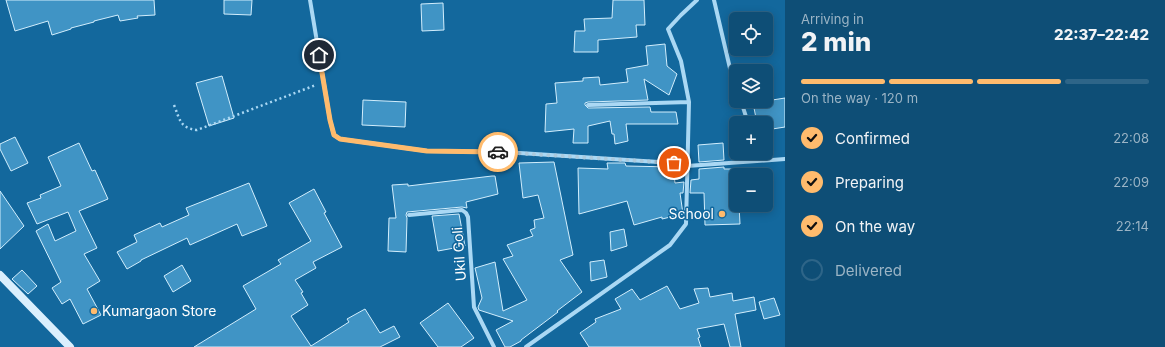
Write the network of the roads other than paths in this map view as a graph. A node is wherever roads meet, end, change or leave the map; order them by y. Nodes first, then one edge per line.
1 (310, 0) edge
2 (698, 0) edge
3 (714, 0) edge
4 (729, 64) edge
5 (689, 102) junction
6 (588, 105) dead end
7 (687, 157) junction
8 (785, 159) edge
9 (753, 161) joint
10 (687, 166) junction
11 (409, 215) dead end
12 (0, 275) edge
13 (70, 347) edge
14 (494, 347) edge
15 (526, 347) edge

1 - 7 street
2 - 5 street
3 - 4 street
5 - 6 street
5 - 7 street
7 - 10 street
8 - 9 street
9 - 10 street
10 - 15 street
11 - 14 street, Ukil Goli
12 - 13 main road

